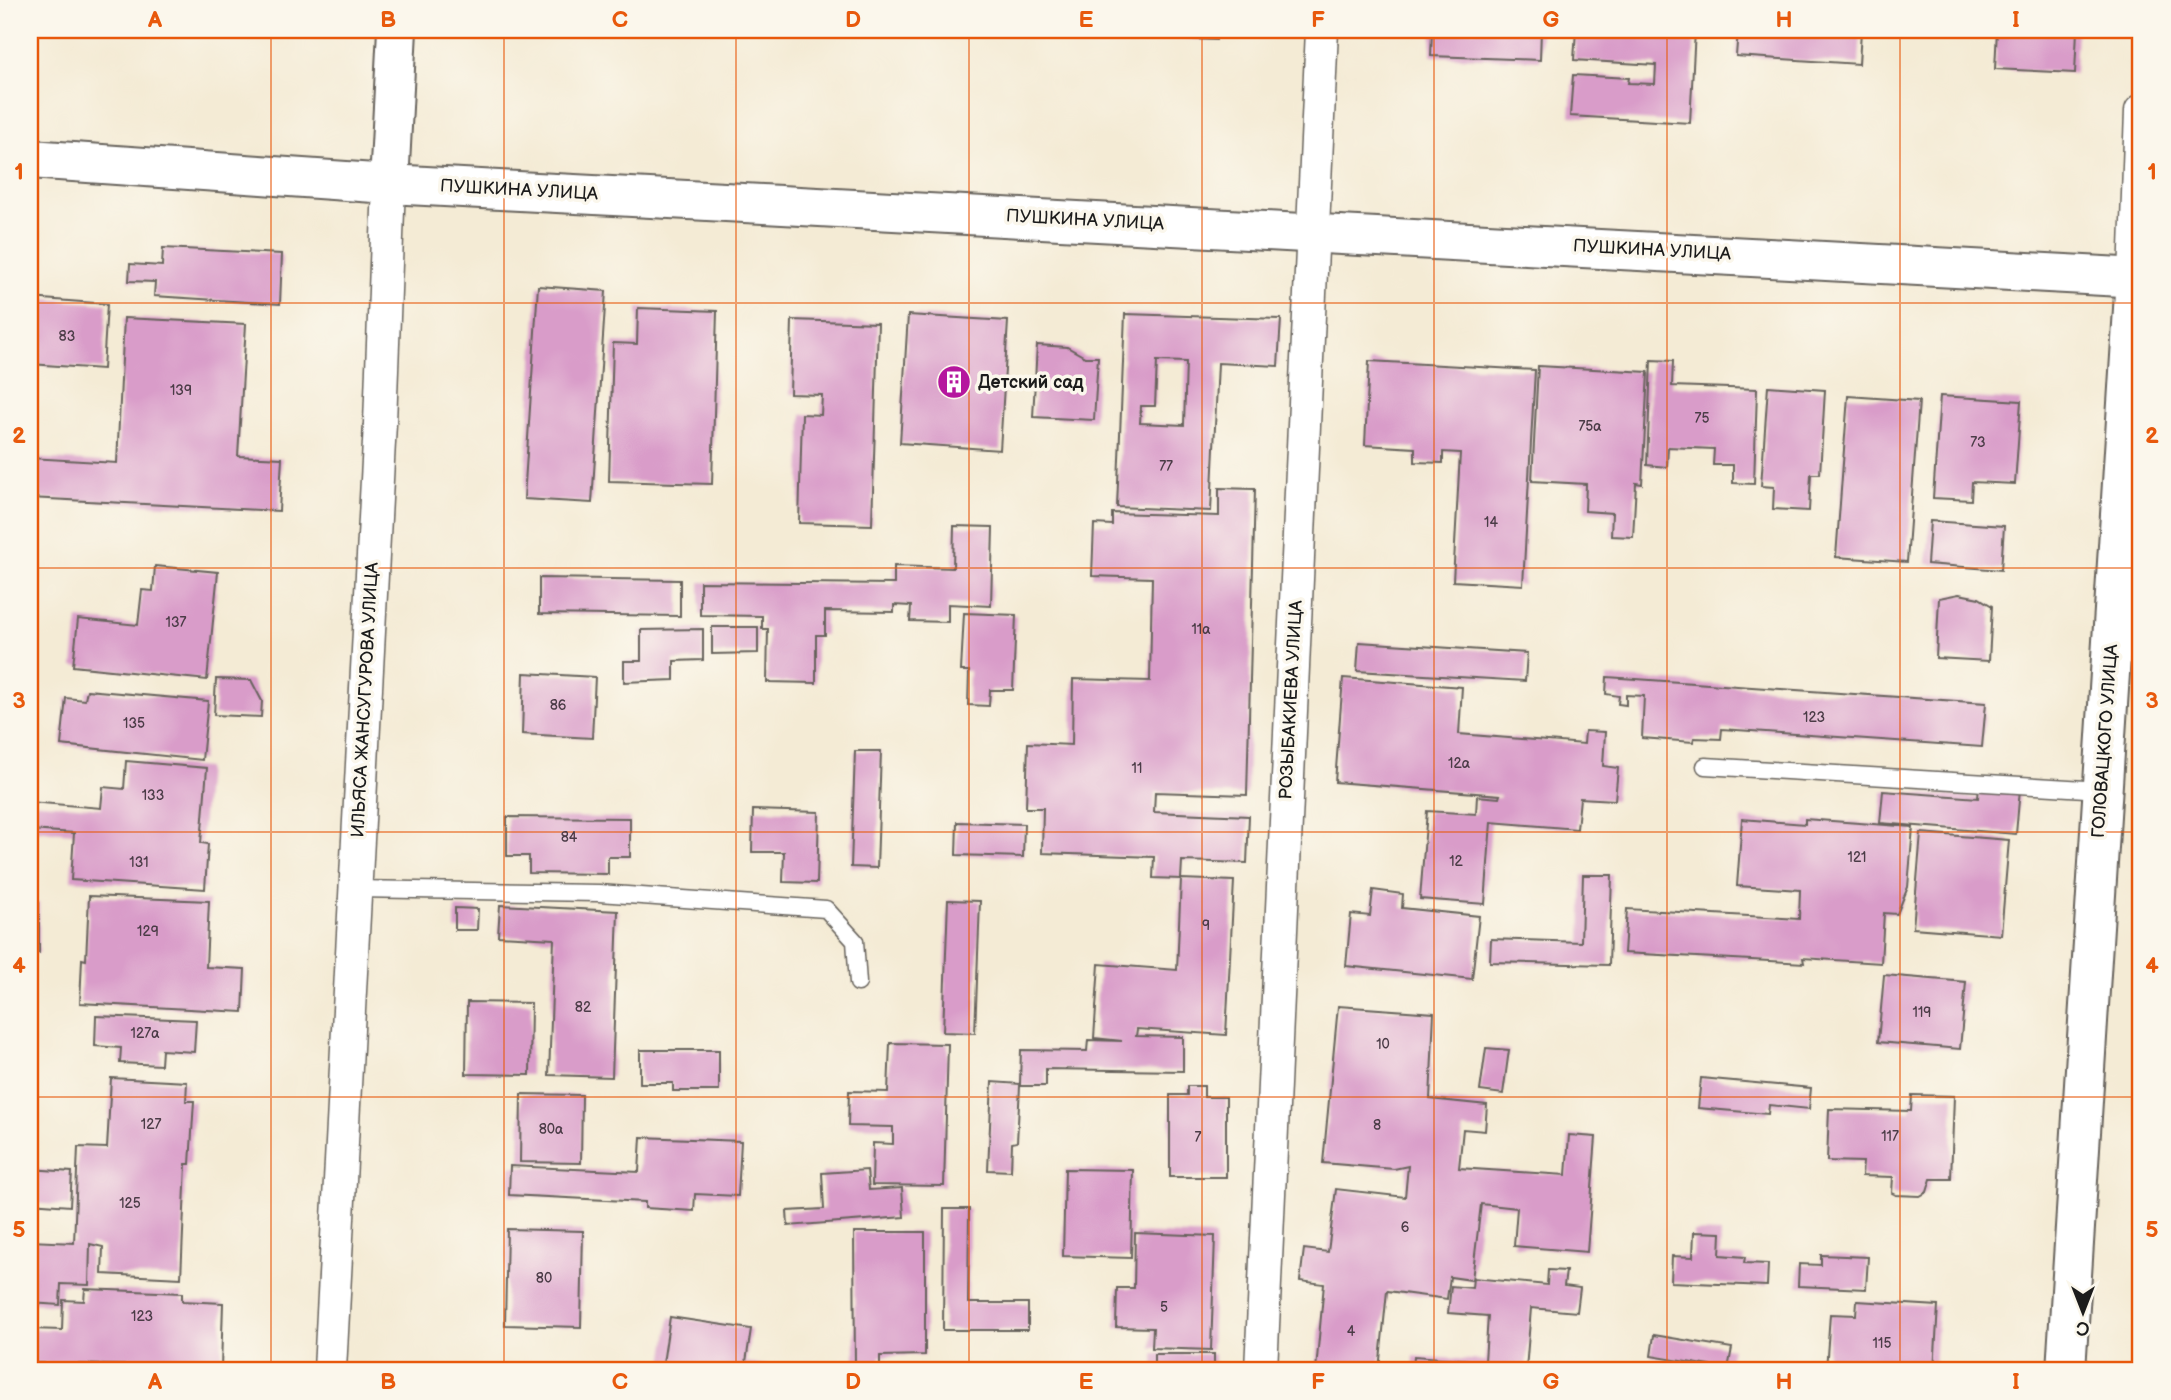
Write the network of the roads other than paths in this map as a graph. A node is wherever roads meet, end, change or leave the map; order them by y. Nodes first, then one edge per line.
1 (397, 30) edge
2 (1322, 30) edge
3 (2141, 111) edge
4 (30, 159) edge
5 (390, 184) junction
6 (1312, 231) junction
7 (2138, 277) edge
8 (1705, 766) dead end
9 (2102, 790) junction
10 (355, 889) junction
11 (858, 983) dead end
12 (330, 1370) edge
13 (1261, 1370) edge
14 (2066, 1370) edge

1 - 5 main road, ИЛЬЯСА ЖАНСУГУРОВА УЛИЦА
2 - 6 street, РОЗЫБАКИЕВА УЛИЦА
3 - 7 street, ГОЛОВАЦКОГО УЛИЦА
4 - 5 main road, ПУШКИНА УЛИЦА
5 - 6 main road, ПУШКИНА УЛИЦА
5 - 10 street, ИЛЬЯСА ЖАНСУГУРОВА УЛИЦА
6 - 7 main road, ПУШКИНА УЛИЦА
6 - 13 street, РОЗЫБАКИЕВА УЛИЦА
7 - 9 main road, ГОЛОВАЦКОГО УЛИЦА
8 - 9 lane
9 - 14 main road, ГОЛОВАЦКОГО УЛИЦА
10 - 11 lane
10 - 12 street, ИЛЬЯСА ЖАНСУГУРОВА УЛИЦА

